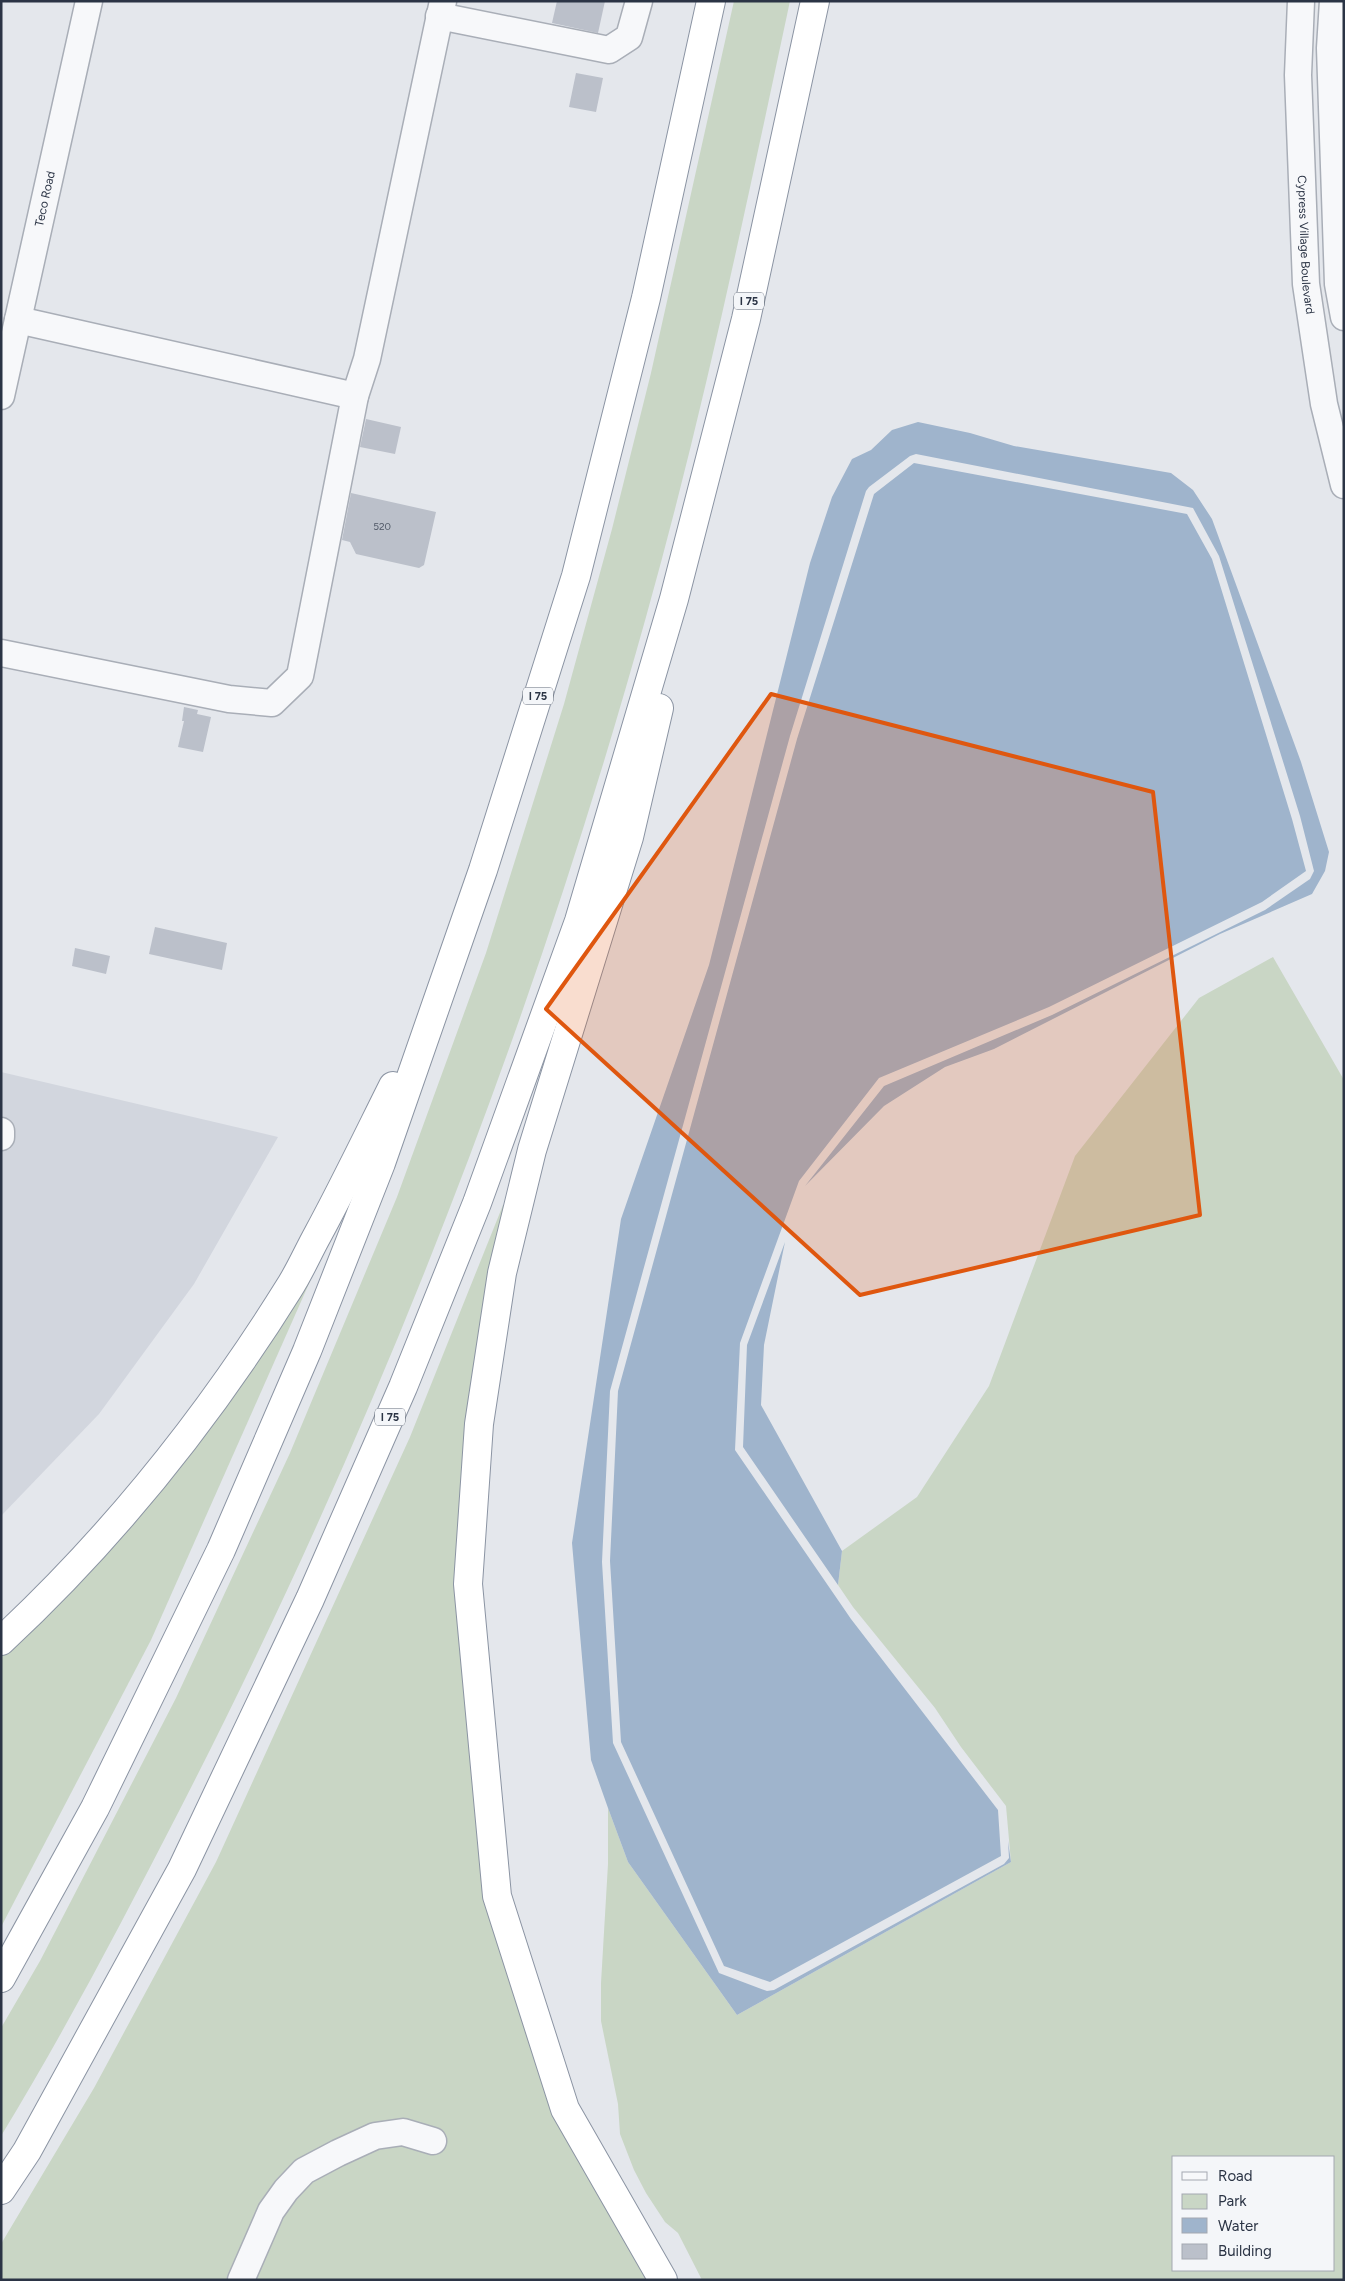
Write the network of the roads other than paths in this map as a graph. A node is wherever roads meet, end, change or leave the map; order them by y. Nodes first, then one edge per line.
1 (89, 1) edge
2 (639, 1) edge
3 (711, 1) edge
4 (815, 1) edge
5 (1300, 1) edge
6 (1333, 1) edge
7 (441, 9) edge
8 (1339, 185) edge
9 (1301, 189) junction
10 (1344, 317) edge
11 (18, 320) junction
12 (1, 396) edge
13 (355, 396) junction
14 (1344, 485) edge
15 (674, 599) junction
16 (1, 653) edge
17 (449, 973) junction
18 (1, 1130) edge
19 (1, 1137) edge
20 (1, 1641) edge
21 (1, 1978) edge
22 (433, 2141) dead end
23 (1, 2190) edge
24 (241, 2280) edge
25 (663, 2280) edge

1 - 11 street, Teco Road
2 - 7 street
3 - 17 highway, I 75
4 - 15 highway, I 75
5 - 9 street, Cypress Village Boulevard
6 - 8 street
7 - 13 street
8 - 9 street
8 - 10 street
9 - 14 street, Cypress Village Boulevard
11 - 12 street, Teco Road
11 - 13 street
13 - 16 street
15 - 23 highway, I 75
15 - 25 highway
17 - 20 highway
17 - 21 highway, I 75
18 - 19 street
22 - 24 street

